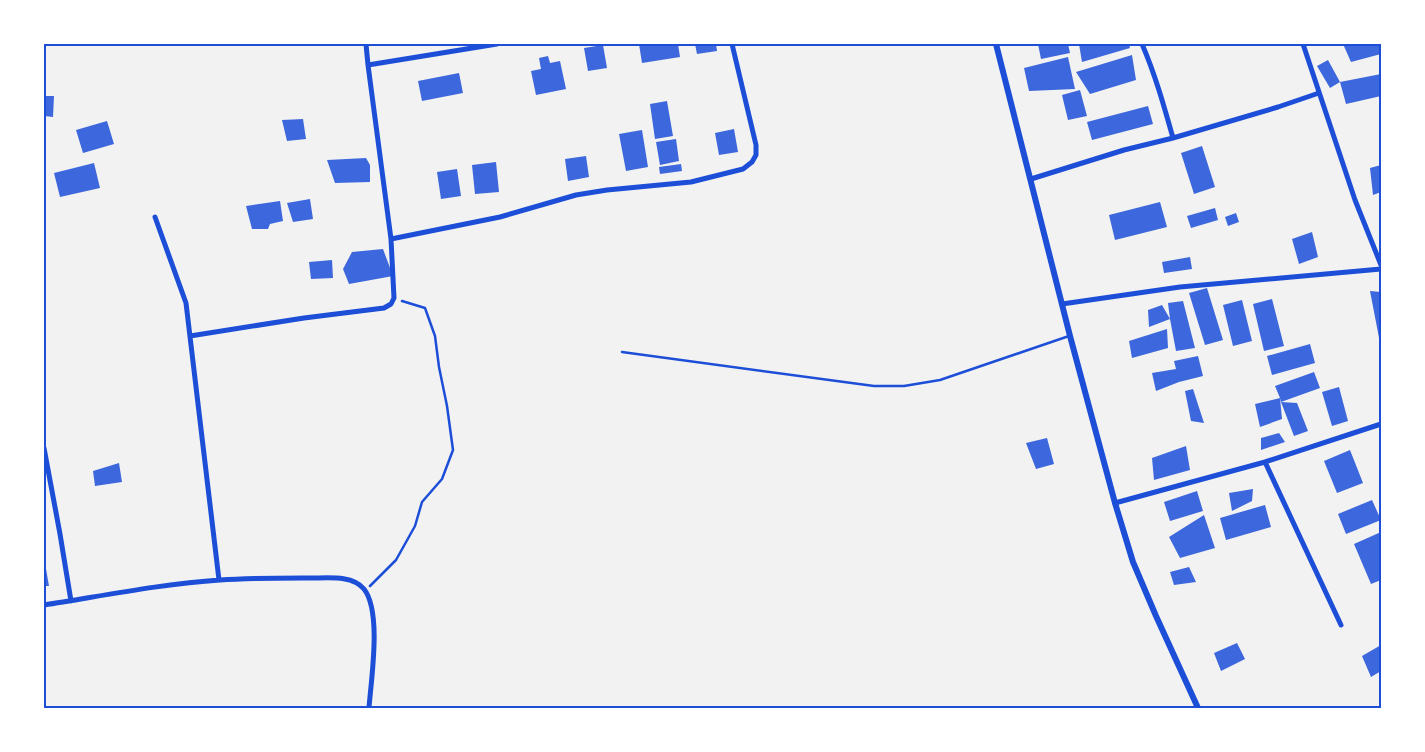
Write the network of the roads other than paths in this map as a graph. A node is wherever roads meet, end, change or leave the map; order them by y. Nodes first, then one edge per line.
1 (366, 44) edge
2 (497, 44) edge
3 (732, 44) edge
4 (996, 44) edge
5 (1142, 44) edge
6 (1303, 44) edge
7 (368, 65) junction
8 (1318, 93) junction
9 (1173, 138) junction
10 (1031, 179) junction
11 (155, 217) dead end
12 (391, 239) junction
13 (1381, 265) edge
14 (1381, 269) edge
15 (1062, 304) junction
16 (190, 336) junction
17 (1070, 336) junction
18 (622, 352) dead end
19 (1381, 424) edge
20 (44, 448) edge
21 (1265, 462) junction
22 (1115, 503) junction
23 (219, 580) junction
24 (71, 601) junction
25 (44, 605) edge
26 (1341, 625) dead end
27 (369, 708) edge
28 (1198, 708) edge

1 - 7 street
2 - 7 street
3 - 12 street
4 - 10 street
5 - 9 street
6 - 8 street
7 - 12 street
8 - 9 street
8 - 13 street
9 - 10 street
10 - 15 street
11 - 16 street
12 - 16 street
14 - 15 street
15 - 17 street
16 - 23 street
17 - 18 lane
17 - 22 street
19 - 21 street
20 - 24 street
21 - 22 street
21 - 26 street
22 - 28 street
23 - 24 street
23 - 27 street
24 - 25 street

